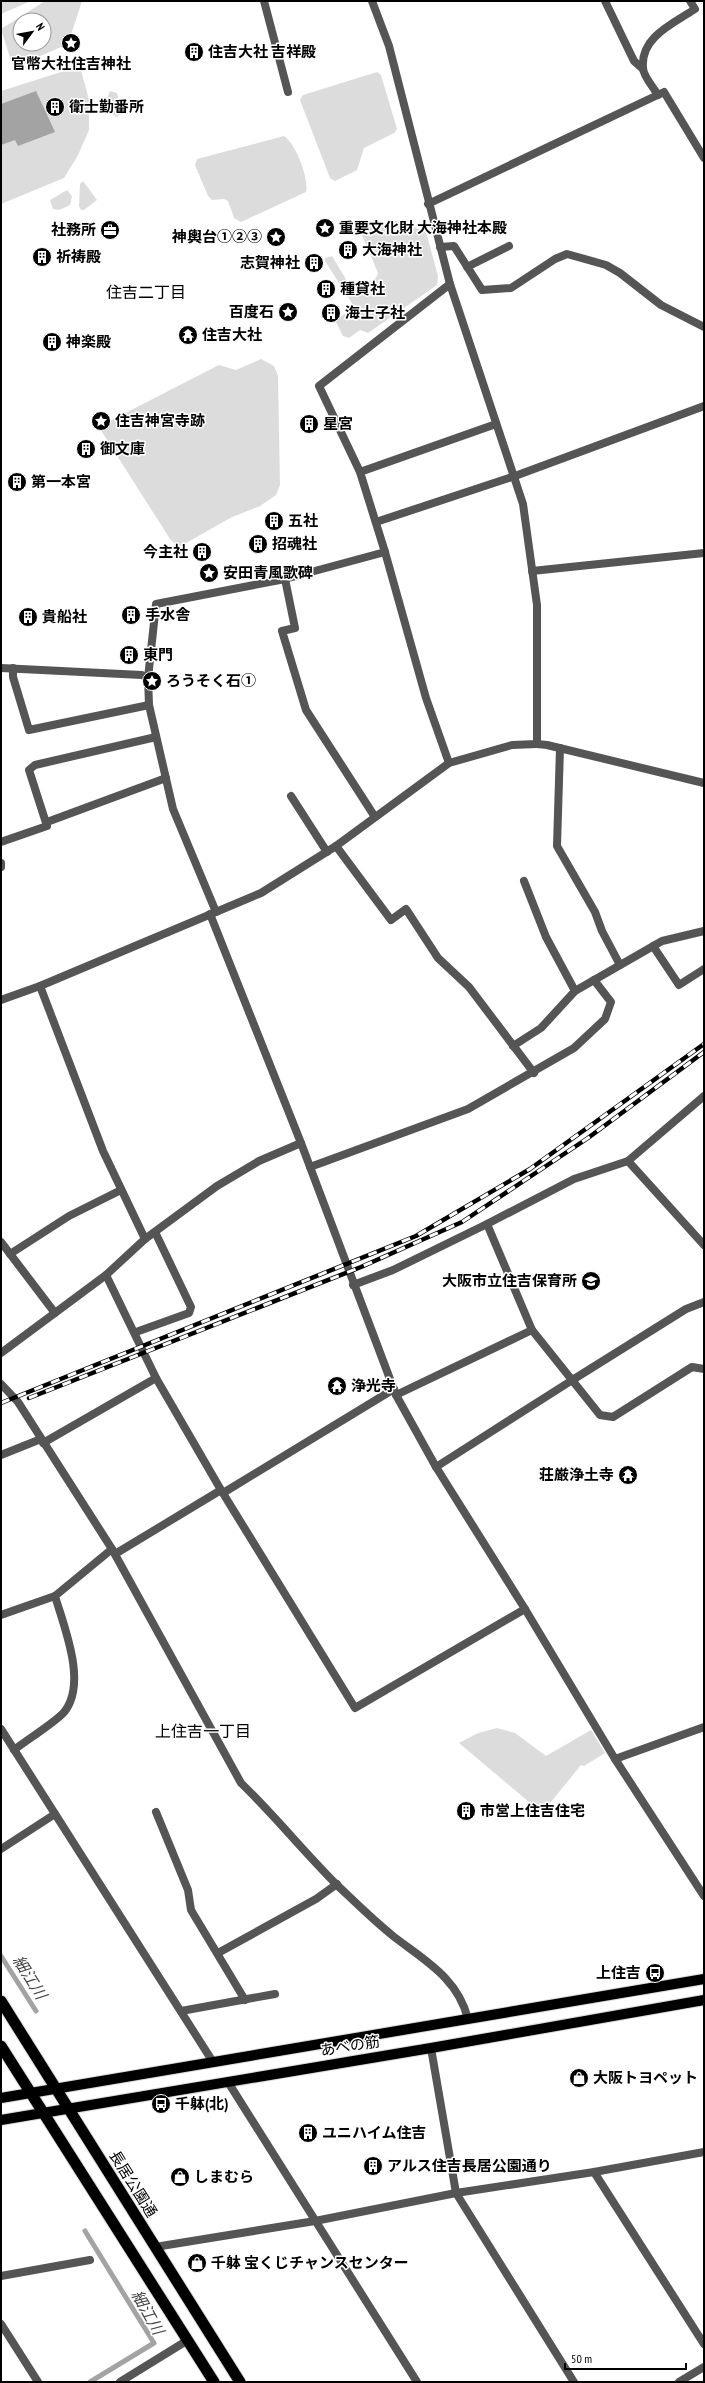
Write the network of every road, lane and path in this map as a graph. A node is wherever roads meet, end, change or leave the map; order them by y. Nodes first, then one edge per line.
1 (264, 1) edge
2 (372, 1) edge
3 (605, 1) edge
4 (690, 1) edge
5 (642, 69) junction
6 (288, 92) dead end
7 (658, 95) junction
8 (704, 158) edge
9 (428, 204) junction
10 (509, 246) dead end
11 (440, 248) junction
12 (467, 267) junction
13 (450, 284) junction
14 (704, 327) edge
15 (704, 406) edge
16 (496, 424) junction
17 (360, 472) junction
18 (515, 476) junction
19 (376, 522) junction
20 (385, 552) junction
21 (704, 553) edge
22 (532, 571) junction
23 (285, 579) junction
24 (1, 668) edge
25 (13, 668) junction
26 (148, 678) junction
27 (149, 704) junction
28 (156, 737) junction
29 (537, 744) junction
30 (560, 748) junction
31 (449, 763) junction
32 (166, 778) junction
33 (704, 783) edge
34 (291, 796) dead end
35 (375, 817) junction
36 (47, 822) junction
37 (1, 842) edge
38 (336, 846) junction
39 (327, 852) junction
40 (1, 863) edge
41 (1, 867) edge
42 (524, 881) dead end
43 (213, 913) junction
44 (703, 933) edge
45 (653, 946) junction
46 (620, 965) junction
47 (704, 969) edge
48 (594, 980) junction
49 (40, 986) junction
50 (575, 991) junction
51 (1, 1000) edge
52 (513, 1046) junction
53 (534, 1073) junction
54 (704, 1096) edge
55 (301, 1143) junction
56 (628, 1161) junction
57 (310, 1167) junction
58 (122, 1190) junction
59 (488, 1224) junction
60 (155, 1232) junction
61 (145, 1238) junction
62 (1, 1242) edge
63 (704, 1245) edge
64 (10, 1254) junction
65 (106, 1275) junction
66 (353, 1285) junction
67 (704, 1302) edge
68 (54, 1313) junction
69 (532, 1330) junction
70 (136, 1332) junction
71 (1, 1353) edge
72 (704, 1369) edge
73 (156, 1378) junction
74 (574, 1379) junction
75 (1, 1384) edge
76 (395, 1392) junction
77 (42, 1441) junction
78 (1, 1455) edge
79 (436, 1467) junction
80 (222, 1491) junction
81 (114, 1552) junction
82 (55, 1596) junction
83 (525, 1609) junction
84 (1, 1615) edge
85 (704, 1728) edge
86 (1, 1729) edge
87 (14, 1750) junction
88 (615, 1759) junction
89 (156, 1812) dead end
90 (55, 1814) junction
91 (1, 1849) edge
92 (337, 1884) junction
93 (704, 1896) edge
94 (218, 1953) junction
95 (704, 1979) edge
96 (275, 1994) dead end
97 (245, 2000) junction
98 (704, 2000) edge
99 (1, 2001) edge
100 (181, 2012) junction
101 (468, 2019) junction
102 (1, 2046) edge
103 (430, 2048) junction
104 (213, 2062) junction
105 (228, 2082) junction
106 (58, 2089) junction
107 (32, 2093) junction
108 (1, 2098) edge
109 (68, 2109) junction
110 (45, 2113) junction
111 (1, 2120) edge
112 (704, 2152) edge
113 (594, 2172) junction
114 (456, 2194) junction
115 (315, 2221) junction
116 (154, 2246) junction
117 (90, 2260) dead end
118 (1, 2276) edge
119 (1, 2324) edge
120 (188, 2340) junction
121 (704, 2344) edge
122 (704, 2367) edge
123 (38, 2382) edge
124 (120, 2382) edge
125 (214, 2382) edge
126 (240, 2382) edge
127 (416, 2382) edge
128 (574, 2382) edge
129 (679, 2382) edge

1 - 6 street
2 - 9 street
3 - 5 street
4 - 5 street
5 - 7 street
7 - 8 street
7 - 9 street
9 - 11 street
10 - 12 street
11 - 12 street
11 - 13 street
12 - 14 street
13 - 16 street
13 - 17 street
15 - 18 street
16 - 17 street
16 - 18 street
17 - 19 street
18 - 19 street
18 - 22 street
19 - 20 street
20 - 23 street
20 - 31 street
21 - 22 street
22 - 29 street
23 - 26 street
23 - 35 street
24 - 25 street
25 - 26 street
25 - 27 street
26 - 27 street
27 - 28 street
28 - 32 street
28 - 36 street
29 - 30 street
29 - 31 street
30 - 33 street
30 - 46 street
31 - 35 street
32 - 36 street
32 - 43 street
34 - 39 street
35 - 38 street
36 - 37 street
38 - 39 street
38 - 52 street
39 - 43 street
40 - 41 street
42 - 50 street
43 - 49 street
43 - 55 street
44 - 45 street
45 - 46 street
45 - 47 street
46 - 48 street
48 - 50 street
48 - 53 street
49 - 51 street
49 - 58 street
50 - 52 street
52 - 53 street
53 - 57 street
54 - 56 street
55 - 57 street
55 - 60 street
56 - 59 street
56 - 63 street
57 - 66 street
58 - 61 street
58 - 64 street
59 - 66 street
59 - 69 street
60 - 61 street
60 - 70 street
61 - 65 street
62 - 64 street
64 - 68 street
65 - 68 street
65 - 70 street
66 - 76 street
67 - 74 street
68 - 71 street
69 - 74 street
69 - 76 street
70 - 73 street
72 - 74 street
73 - 77 street
73 - 80 street
74 - 79 street
75 - 77 street
76 - 79 street
76 - 80 street
77 - 78 street
77 - 81 street
79 - 83 street
80 - 81 street
80 - 83 street
81 - 82 street
81 - 92 street
82 - 84 street
82 - 87 street
83 - 88 street
85 - 88 street
86 - 87 street
87 - 90 street
88 - 93 street
89 - 94 street
90 - 91 street
90 - 100 street
92 - 94 street
92 - 101 street
94 - 97 street
95 - 101 main road, あべの筋
96 - 97 street
97 - 100 street
98 - 103 main road, あべの筋
99 - 106 highway, 長居公園通
100 - 104 street
101 - 104 main road, あべの筋
102 - 107 highway
103 - 105 main road, あべの筋
103 - 114 street
104 - 106 main road, あべの筋
105 - 109 main road, あべの筋
105 - 115 street
106 - 107 main road, あべの筋
106 - 109 highway, 長居公園通
107 - 108 main road, あべの筋
107 - 110 highway
109 - 110 main road, あべの筋
109 - 116 highway, 長居公園通
110 - 111 main road, あべの筋
110 - 120 highway
112 - 113 street
113 - 114 street
113 - 121 street
114 - 115 street
114 - 128 street
115 - 116 street
115 - 127 street
116 - 126 highway, 長居公園通
117 - 118 street
119 - 123 street
120 - 124 street
120 - 125 highway
122 - 129 street

